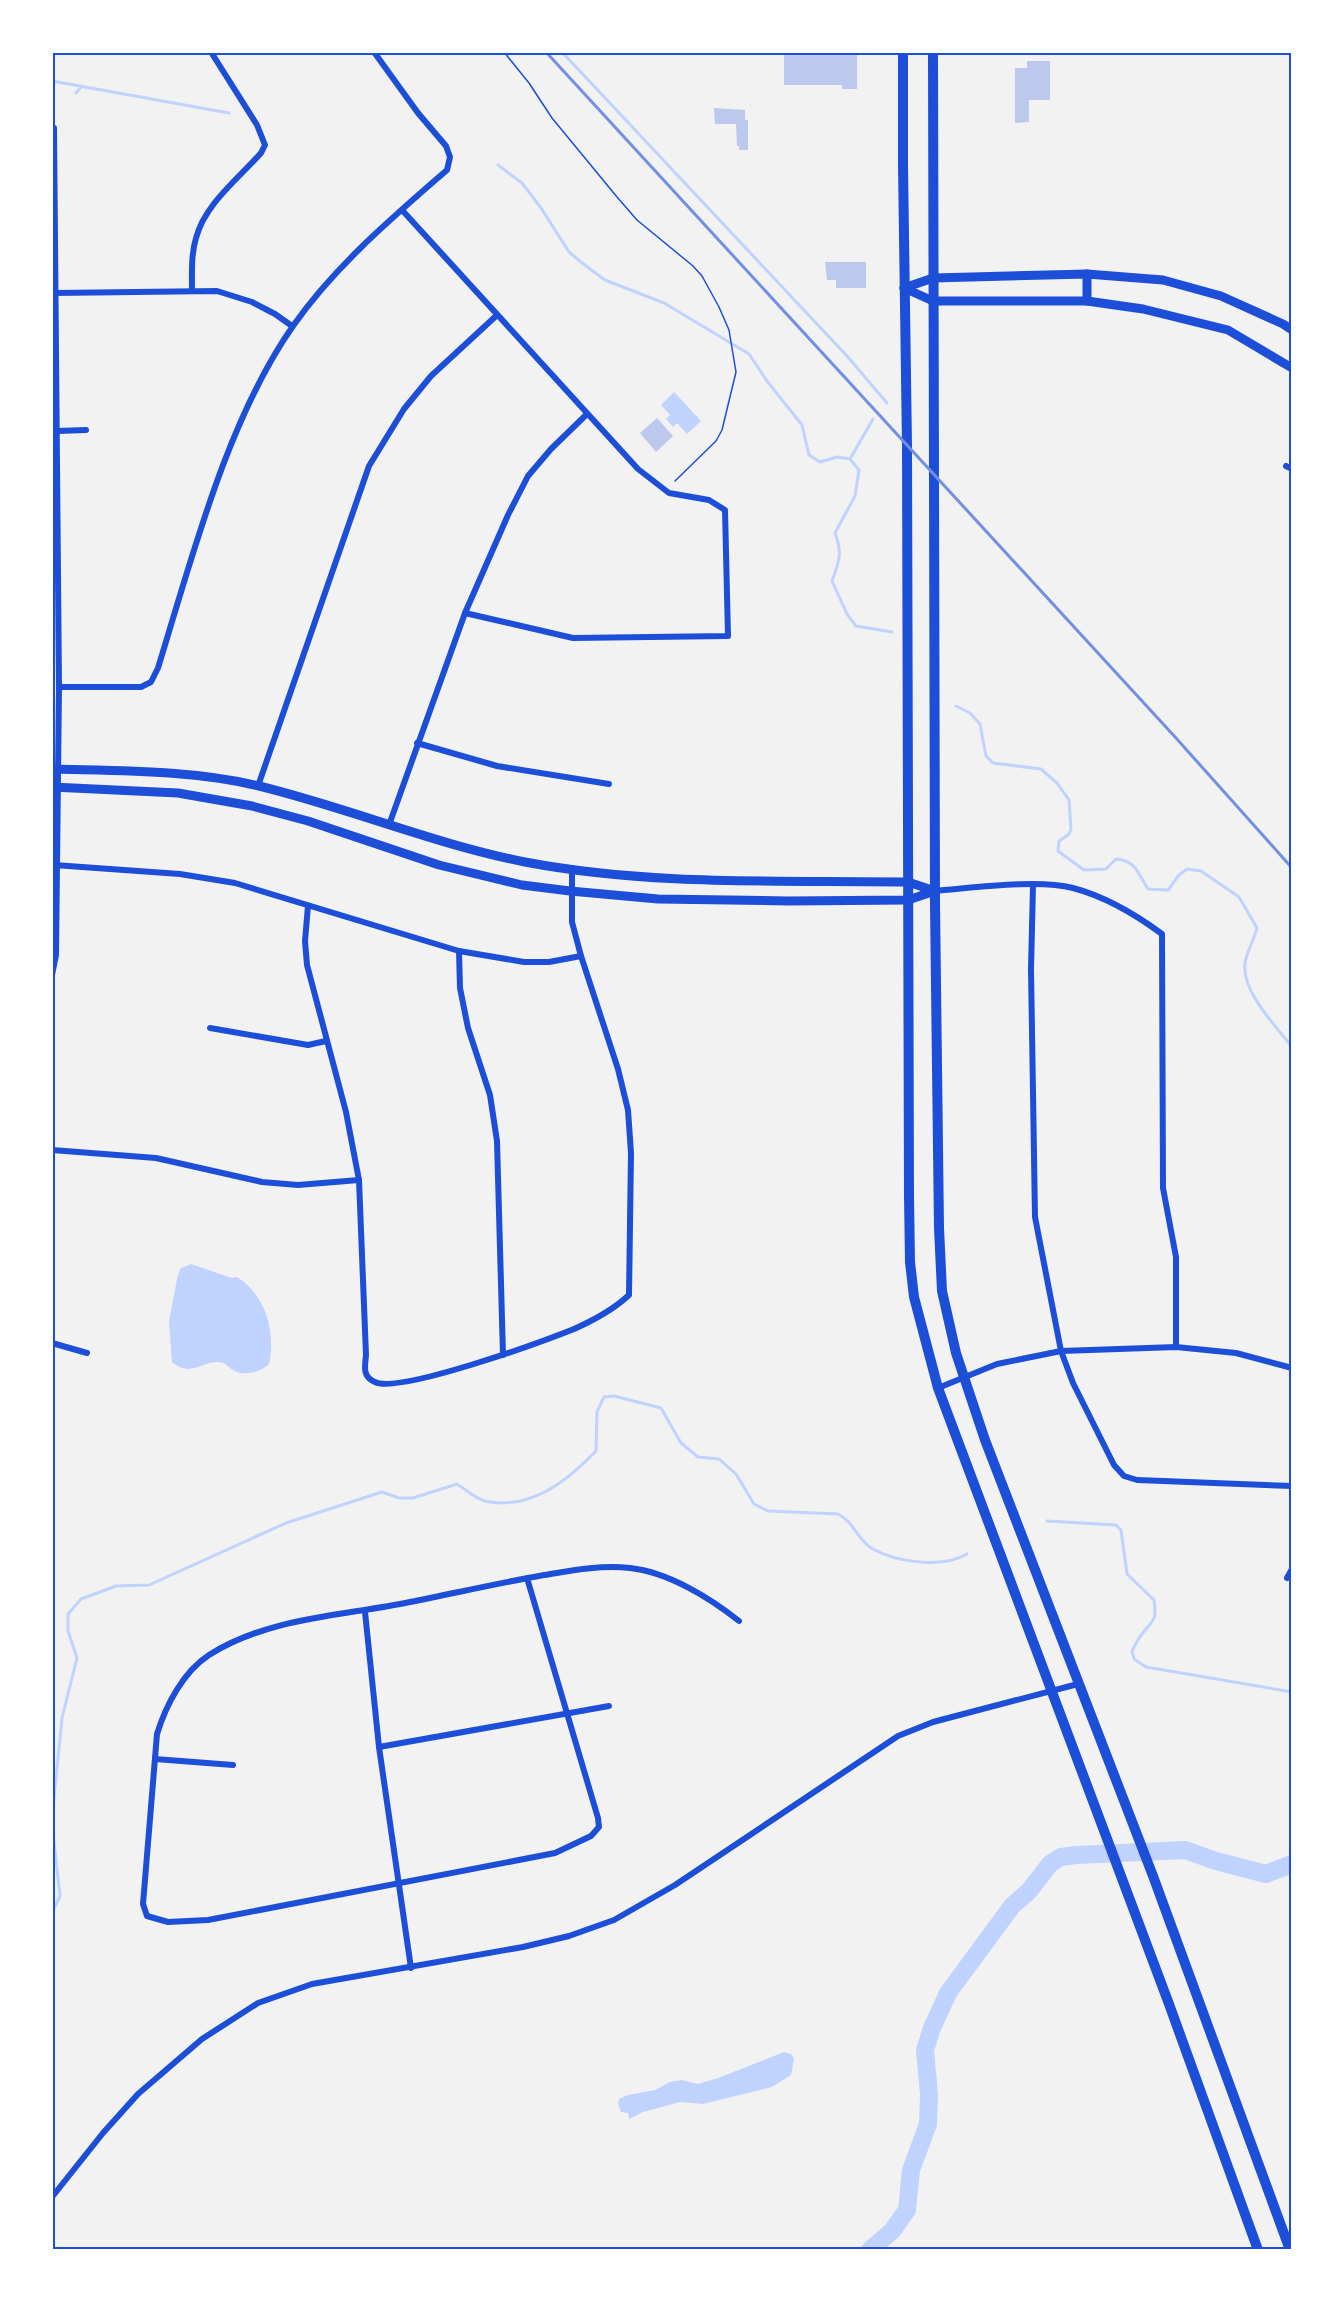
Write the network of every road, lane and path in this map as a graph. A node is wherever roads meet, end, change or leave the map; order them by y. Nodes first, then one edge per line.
1 (211, 52) edge
2 (374, 52) edge
3 (504, 52) edge
4 (903, 52) edge
5 (933, 52) edge
6 (54, 128) dead end
7 (402, 210) junction
8 (1087, 274) junction
9 (933, 278) junction
10 (904, 288) junction
11 (192, 289) junction
12 (54, 293) junction
13 (933, 301) junction
14 (1087, 302) junction
15 (496, 316) junction
16 (292, 326) junction
17 (1292, 330) edge
18 (1292, 368) edge
19 (587, 414) junction
20 (86, 430) dead end
21 (57, 431) junction
22 (675, 481) dead end
23 (465, 613) junction
24 (59, 687) junction
25 (417, 742) junction
26 (54, 769) edge
27 (609, 784) dead end
28 (258, 786) junction
29 (55, 787) edge
30 (389, 825) junction
31 (54, 865) edge
32 (572, 868) junction
33 (700, 881) junction
34 (908, 882) junction
35 (1033, 885) junction
36 (570, 891) junction
37 (935, 891) junction
38 (700, 899) junction
39 (908, 900) junction
40 (308, 906) junction
41 (459, 951) junction
42 (580, 956) junction
43 (52, 975) edge
44 (210, 1028) dead end
45 (326, 1041) junction
46 (52, 1150) edge
47 (359, 1180) junction
48 (52, 1342) edge
49 (1176, 1347) junction
50 (1061, 1351) junction
51 (87, 1353) dead end
52 (503, 1355) junction
53 (1292, 1368) edge
54 (964, 1377) junction
55 (938, 1389) junction
56 (1292, 1486) edge
57 (1292, 1569) edge
58 (527, 1578) junction
59 (1287, 1578) dead end
60 (365, 1612) junction
61 (740, 1621) dead end
62 (1078, 1684) junction
63 (1052, 1690) junction
64 (609, 1706) dead end
65 (566, 1713) junction
66 (379, 1747) junction
67 (155, 1759) junction
68 (233, 1765) dead end
69 (397, 1884) junction
70 (411, 1968) junction
71 (52, 2197) edge
72 (1258, 2250) edge
73 (1290, 2250) edge

1 - 11 street
2 - 7 street
3 - 22 path
4 - 10 main road
5 - 9 main road
6 - 12 street
7 - 15 street
7 - 16 street
8 - 9 main road
8 - 14 main road
8 - 17 main road
9 - 10 main road
9 - 13 main road
10 - 13 main road
10 - 34 main road
11 - 12 street
11 - 16 street
12 - 21 street
13 - 14 main road
13 - 37 main road
14 - 18 main road
15 - 19 street
15 - 28 street
16 - 24 street
19 - 23 street
19 - 23 street
20 - 21 street
21 - 24 street
23 - 25 street
24 - 26 street
25 - 27 street
25 - 30 street
26 - 28 main road
26 - 29 street
28 - 30 main road
29 - 31 street
29 - 36 main road
30 - 32 main road
31 - 40 street
31 - 43 street
32 - 33 main road
32 - 36 street
33 - 34 main road
33 - 38 main road
34 - 37 main road
34 - 39 main road
35 - 37 street
35 - 49 street
35 - 50 street
36 - 38 main road
36 - 42 street
37 - 39 main road
37 - 54 main road
38 - 39 main road
39 - 55 main road
40 - 41 street
40 - 45 street
41 - 42 street
41 - 52 street
42 - 52 street
44 - 45 street
45 - 47 street
46 - 47 street
47 - 52 street
48 - 51 street
49 - 50 street
49 - 53 street
50 - 54 street
50 - 56 street
54 - 55 street
54 - 62 main road
55 - 63 main road
57 - 59 street
58 - 60 street
58 - 61 street
58 - 65 street
60 - 66 street
60 - 67 street
62 - 63 street
62 - 73 main road
63 - 70 street
63 - 72 main road
64 - 65 street
65 - 66 street
65 - 69 street
66 - 69 street
67 - 68 street
67 - 69 street
69 - 70 street
70 - 71 street

